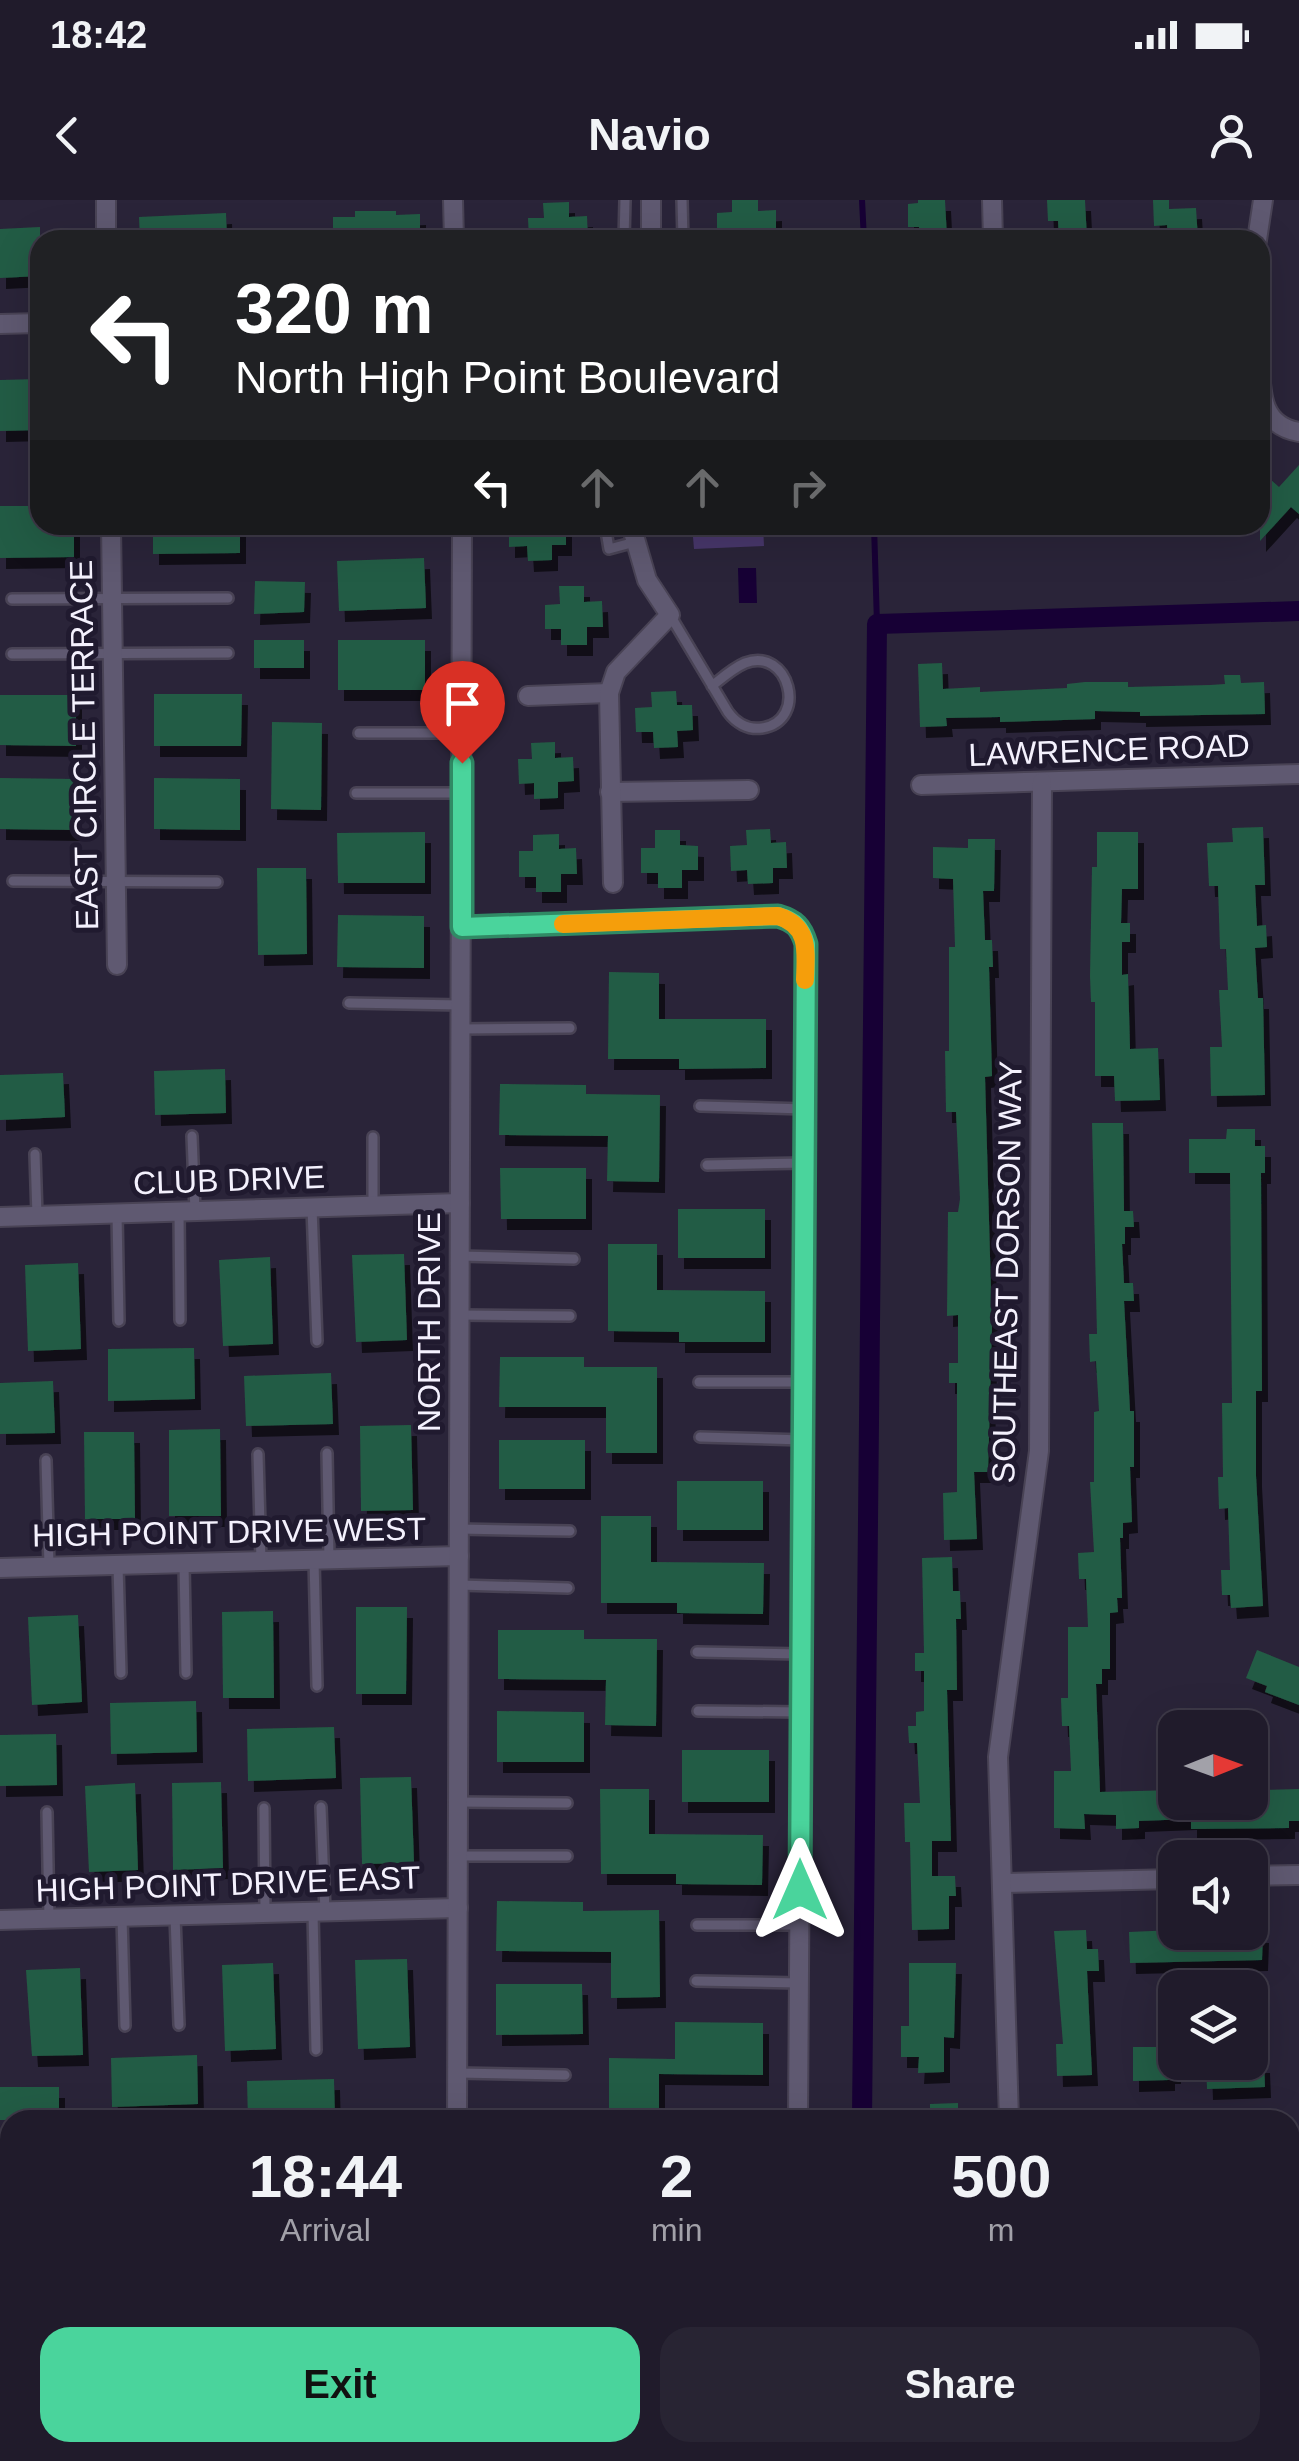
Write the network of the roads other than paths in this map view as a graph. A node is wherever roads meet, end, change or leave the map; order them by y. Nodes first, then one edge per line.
1 (106, 200) edge
2 (453, 200) edge
3 (625, 200) edge
4 (651, 200) edge
5 (682, 200) edge
6 (992, 200) edge
7 (1263, 200) edge
8 (106, 230) edge
9 (454, 230) edge
10 (624, 230) edge
11 (651, 230) edge
12 (683, 230) edge
13 (993, 230) edge
14 (1258, 230) edge
15 (30, 323) edge
16 (0, 324) edge
17 (1270, 413) edge
18 (1299, 432) edge
19 (111, 535) edge
20 (462, 535) edge
21 (607, 535) edge
22 (632, 535) edge
23 (633, 535) edge
24 (112, 598) junction
25 (228, 598) dead end
26 (12, 599) dead end
27 (670, 615) junction
28 (228, 652) dead end
29 (113, 653) junction
30 (12, 654) dead end
31 (712, 686) junction
32 (609, 693) junction
33 (528, 696) dead end
34 (359, 733) dead end
35 (463, 733) junction
36 (1299, 774) edge
37 (1042, 782) junction
38 (921, 785) dead end
39 (749, 790) dead end
40 (610, 792) junction
41 (356, 793) dead end
42 (462, 793) junction
43 (13, 881) dead end
44 (217, 882) dead end
45 (116, 883) junction
46 (613, 883) dead end
47 (462, 927) junction
48 (117, 965) dead end
49 (348, 1003) dead end
50 (461, 1005) junction
51 (570, 1028) dead end
52 (461, 1029) junction
53 (700, 1106) dead end
54 (805, 1109) junction
55 (192, 1136) dead end
56 (373, 1137) dead end
57 (35, 1154) dead end
58 (804, 1163) junction
59 (707, 1165) dead end
60 (460, 1203) junction
61 (373, 1206) junction
62 (312, 1208) junction
63 (187, 1212) junction
64 (117, 1214) junction
65 (36, 1216) junction
66 (0, 1217) edge
67 (460, 1256) junction
68 (574, 1259) dead end
69 (459, 1316) junction
70 (570, 1316) dead end
71 (180, 1320) dead end
72 (119, 1321) dead end
73 (317, 1341) dead end
74 (699, 1382) dead end
75 (803, 1382) junction
76 (700, 1437) dead end
77 (802, 1440) junction
78 (327, 1453) dead end
79 (258, 1454) dead end
80 (46, 1460) dead end
81 (459, 1529) junction
82 (570, 1531) dead end
83 (459, 1556) junction
84 (322, 1559) junction
85 (261, 1561) junction
86 (184, 1563) junction
87 (118, 1565) junction
88 (49, 1566) junction
89 (0, 1568) edge
90 (459, 1585) junction
91 (568, 1588) dead end
92 (697, 1652) dead end
93 (801, 1654) junction
94 (121, 1673) dead end
95 (186, 1673) dead end
96 (317, 1686) dead end
97 (698, 1711) dead end
98 (801, 1712) junction
99 (458, 1802) junction
100 (567, 1802) dead end
101 (321, 1807) dead end
102 (264, 1808) dead end
103 (47, 1812) dead end
104 (458, 1856) junction
105 (567, 1856) dead end
106 (1299, 1875) edge
107 (1268, 1876) edge
108 (1158, 1879) edge
109 (1002, 1884) junction
110 (458, 1908) junction
111 (319, 1912) junction
112 (265, 1913) junction
113 (175, 1916) junction
114 (122, 1917) junction
115 (49, 1919) junction
116 (0, 1920) edge
117 (697, 1924) dead end
118 (800, 1925) junction
119 (696, 1981) dead end
120 (799, 1984) junction
121 (179, 2025) dead end
122 (125, 2026) dead end
123 (316, 2050) dead end
124 (457, 2072) junction
125 (565, 2075) dead end
126 (456, 2110) edge
127 (798, 2110) edge
128 (1009, 2110) edge

1 - 8 street
2 - 9 street
3 - 10 lane
4 - 11 street
5 - 12 lane
6 - 13 street
7 - 14 street
15 - 16 street
17 - 18 street
19 - 24 street, EAST CIRCLE TERRACE
20 - 35 street, NORTH DRIVE
21 - 22 lane
23 - 27 street
24 - 25 lane
24 - 26 lane
24 - 29 street, EAST CIRCLE TERRACE
27 - 31 lane
27 - 32 street
28 - 29 lane
29 - 30 lane
29 - 45 street, EAST CIRCLE TERRACE
31 - 31 lane
32 - 33 street
32 - 40 street
34 - 35 lane
35 - 42 street, NORTH DRIVE
36 - 37 street, LAWRENCE ROAD
37 - 38 street, LAWRENCE ROAD
37 - 109 street, SOUTHEAST DORSON WAY
39 - 40 street
40 - 46 street
41 - 42 lane
42 - 47 street, NORTH DRIVE
43 - 45 lane
44 - 45 lane
45 - 48 street, EAST CIRCLE TERRACE
47 - 50 street, NORTH DRIVE
47 - 54 street
49 - 50 lane
50 - 52 street, NORTH DRIVE
51 - 52 lane
52 - 60 street, NORTH DRIVE
53 - 54 lane
54 - 58 street
55 - 63 lane
56 - 61 lane
57 - 65 lane
58 - 59 lane
58 - 75 street
60 - 61 street, CLUB DRIVE
60 - 67 street, NORTH DRIVE
61 - 62 street, CLUB DRIVE
62 - 63 street, CLUB DRIVE
62 - 73 lane
63 - 64 street, CLUB DRIVE
63 - 71 lane
64 - 65 street, CLUB DRIVE
64 - 72 lane
65 - 66 street, CLUB DRIVE
67 - 68 lane
67 - 69 street, NORTH DRIVE
69 - 70 lane
69 - 81 street, NORTH DRIVE
74 - 75 lane
75 - 77 street
76 - 77 lane
77 - 93 street
78 - 84 lane
79 - 85 lane
80 - 88 lane
81 - 82 lane
81 - 83 street, NORTH DRIVE
83 - 84 street, HIGH POINT DRIVE WEST
83 - 90 street, NORTH DRIVE
84 - 85 street, HIGH POINT DRIVE WEST
84 - 96 lane
85 - 86 street, HIGH POINT DRIVE WEST
86 - 87 street, HIGH POINT DRIVE WEST
86 - 95 lane
87 - 88 street, HIGH POINT DRIVE WEST
87 - 94 lane
88 - 89 street, HIGH POINT DRIVE WEST
90 - 91 lane
90 - 99 street, NORTH DRIVE
92 - 93 lane
93 - 98 street
97 - 98 lane
98 - 118 street
99 - 100 lane
99 - 104 street, NORTH DRIVE
101 - 111 lane
102 - 112 lane
103 - 115 lane
104 - 105 lane
104 - 110 street, NORTH DRIVE
106 - 107 street
108 - 109 street
109 - 128 street, SOUTHEAST DORSON WAY
110 - 111 street, HIGH POINT DRIVE EAST
110 - 124 street, NORTH DRIVE
111 - 112 street, HIGH POINT DRIVE EAST
111 - 123 lane
112 - 113 street, HIGH POINT DRIVE EAST
113 - 114 street, HIGH POINT DRIVE EAST
113 - 121 lane
114 - 115 street, HIGH POINT DRIVE EAST
114 - 122 lane
115 - 116 street, HIGH POINT DRIVE EAST
117 - 118 lane
118 - 120 street
119 - 120 lane
120 - 127 street
124 - 125 lane
124 - 126 street, NORTH DRIVE

